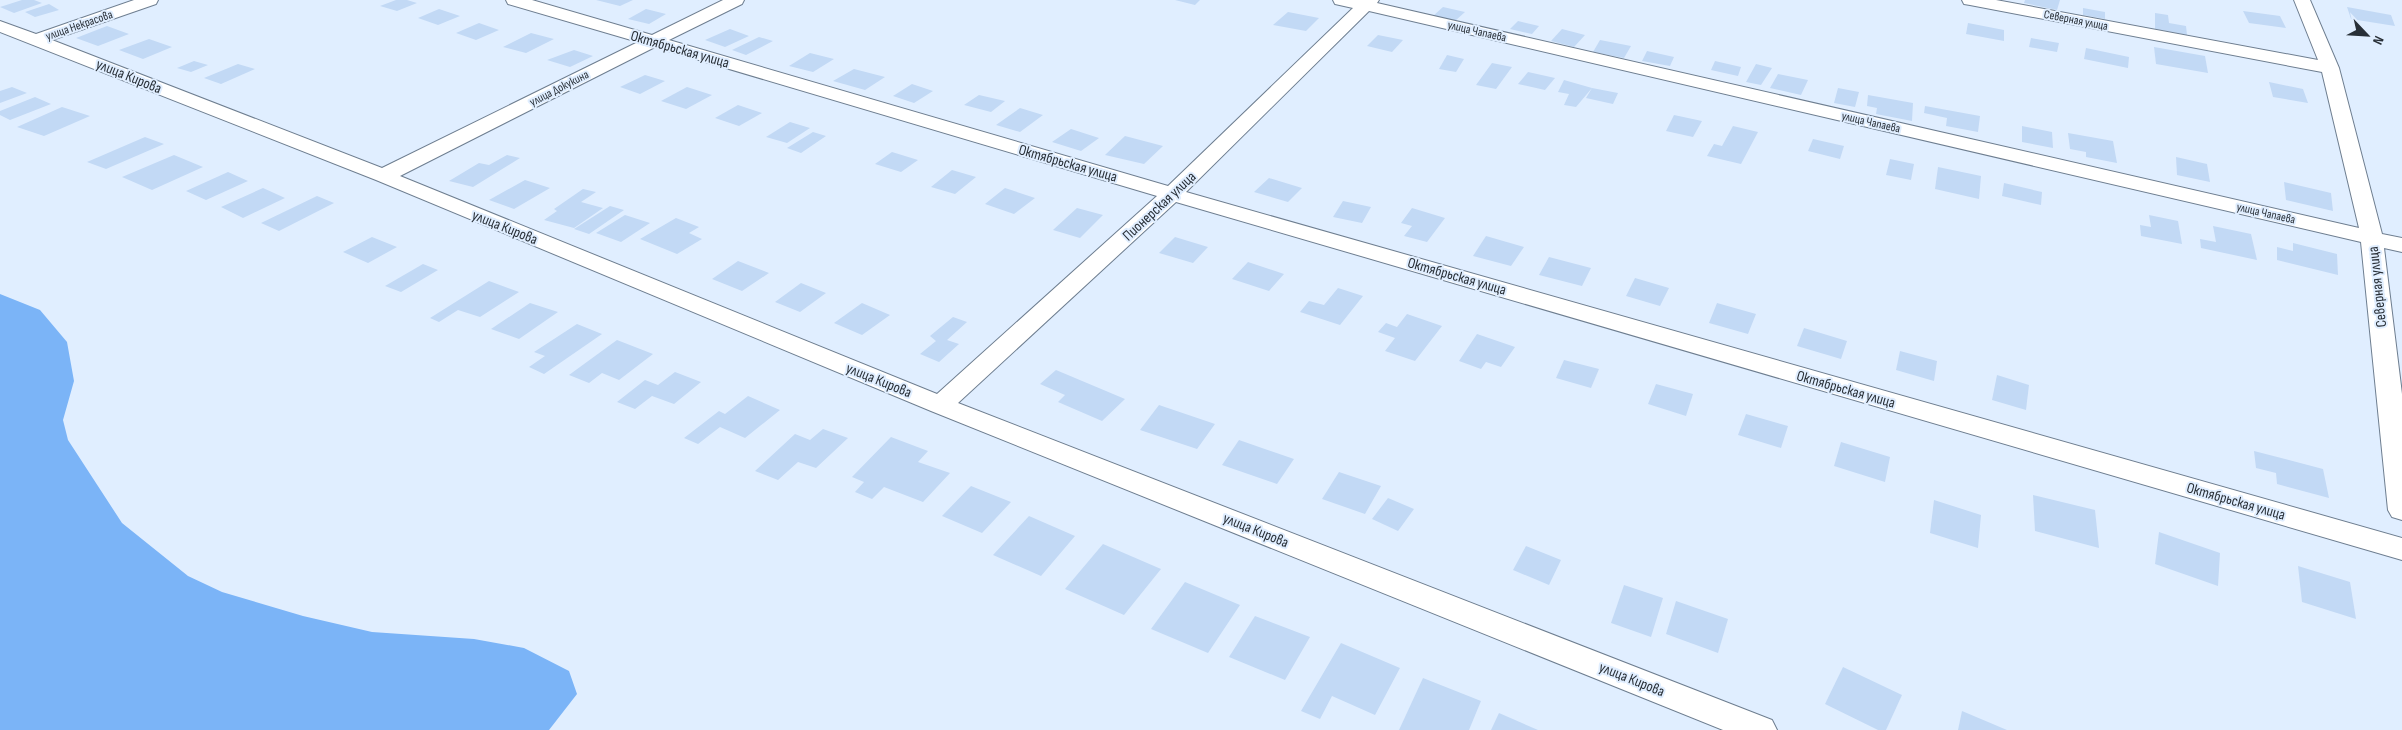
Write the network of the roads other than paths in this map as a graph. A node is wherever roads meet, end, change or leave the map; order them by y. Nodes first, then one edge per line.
1 (150, 0) edge
2 (514, 0) edge
3 (736, 0) edge
4 (1341, 0) edge
5 (1970, 0) edge
6 (2302, 0) edge
7 (1368, 3) edge
8 (0, 26) edge
9 (36, 40) junction
10 (654, 41) junction
11 (2330, 68) junction
12 (383, 176) junction
13 (1172, 194) junction
14 (2372, 238) junction
15 (2402, 244) edge
16 (940, 405) junction
17 (2402, 510) edge
18 (2402, 549) edge
19 (1760, 730) edge

1 - 9 street, улица Некрасова
2 - 10 street, Октябрьская улица
3 - 10 street, улица Докукина
4 - 7 street, улица Чапаева
5 - 11 street, Северная улица
6 - 11 street, Северная улица
7 - 13 street, Пионерская улица
7 - 14 street, улица Чапаева
8 - 9 street, улица Кирова
9 - 12 street, улица Кирова
10 - 12 street, улица Докукина
10 - 13 street, Октябрьская улица
11 - 14 street, Северная улица
12 - 16 street, улица Кирова
13 - 16 street, Пионерская улица
13 - 18 street, Октябрьская улица
14 - 15 street, улица Чапаева
14 - 17 street, Северная улица
16 - 19 street, улица Кирова

